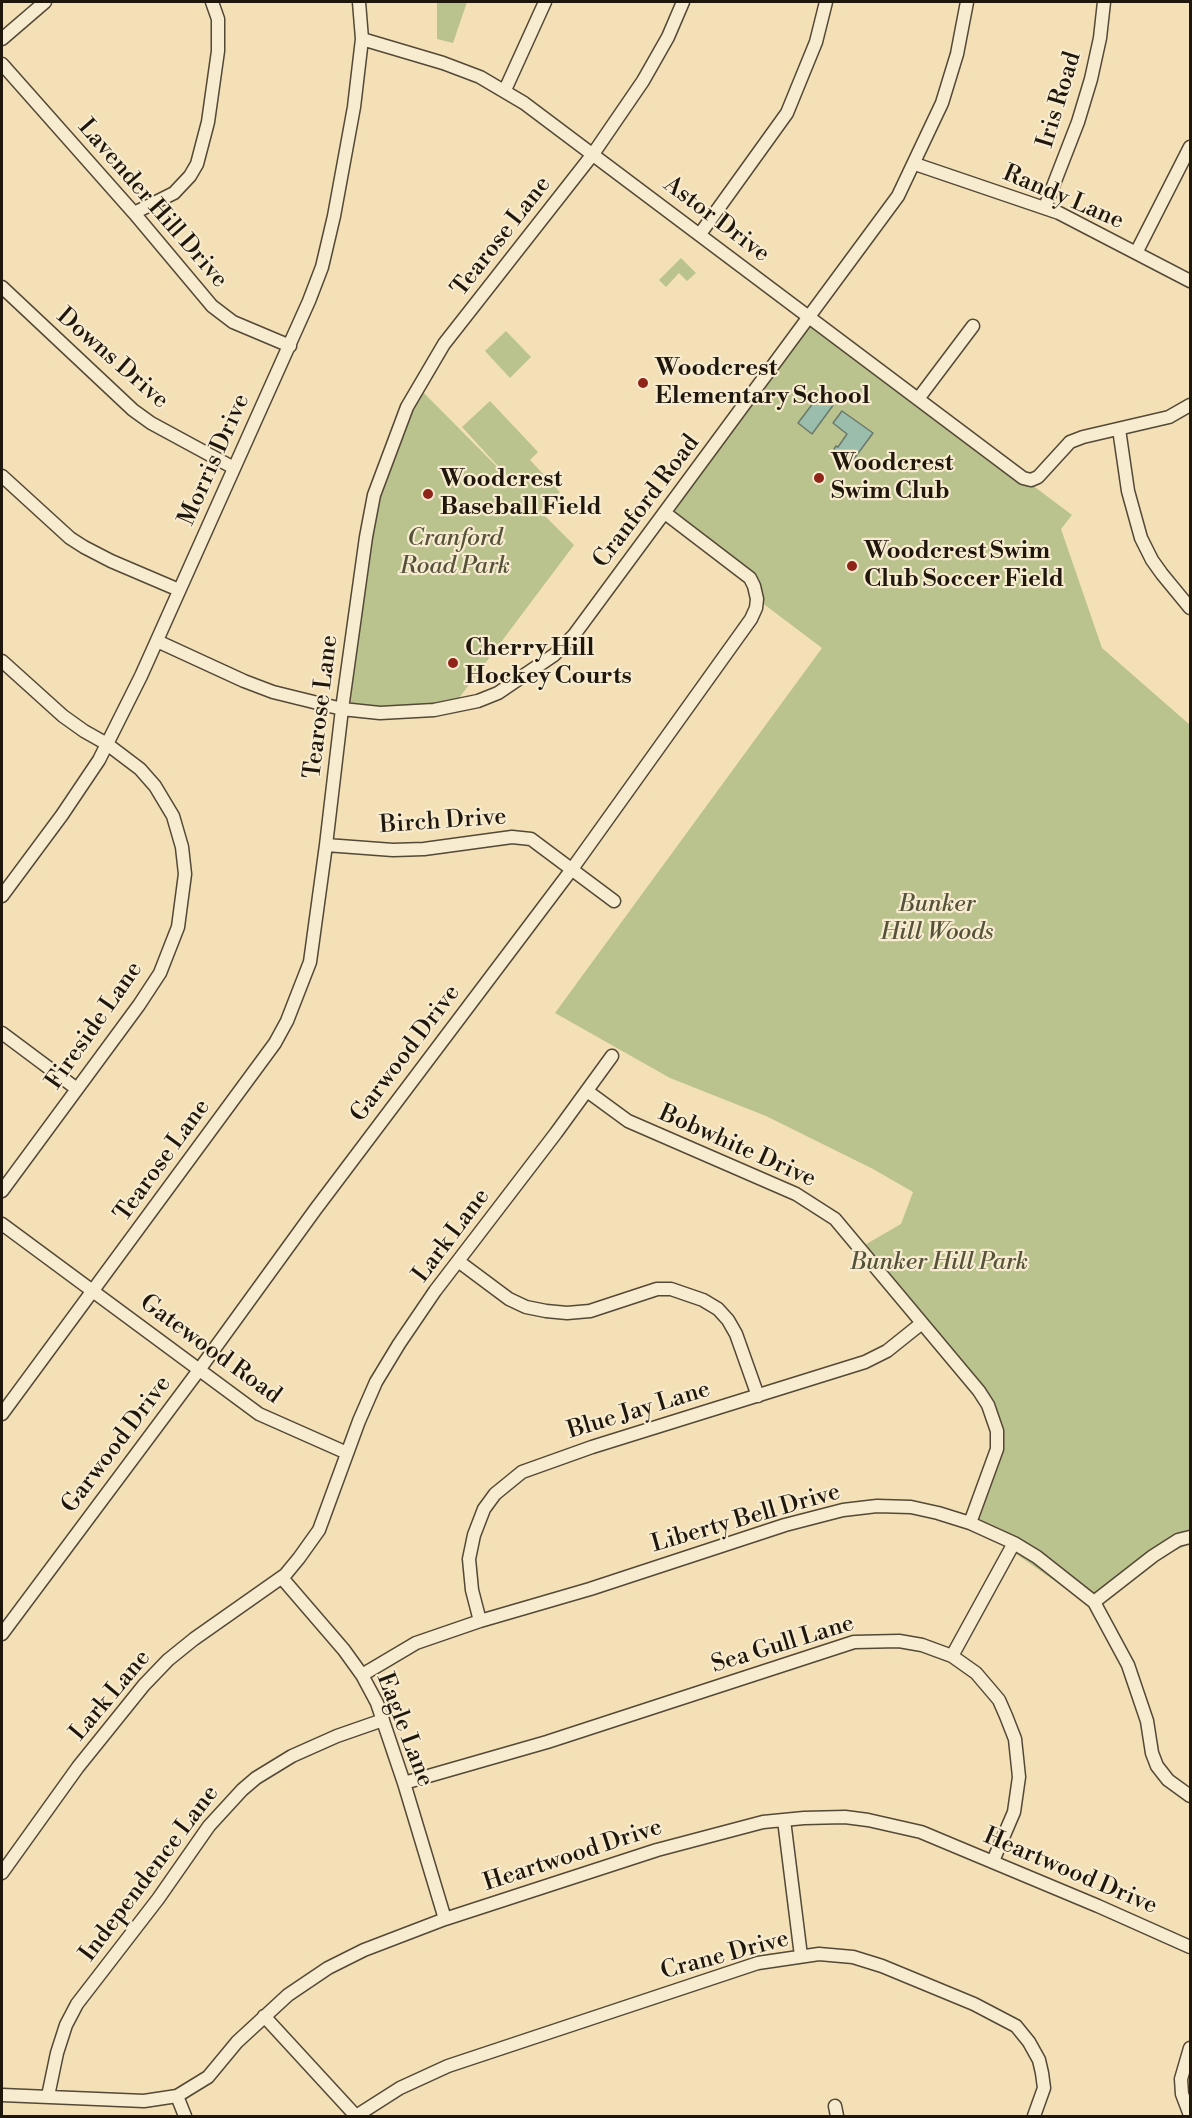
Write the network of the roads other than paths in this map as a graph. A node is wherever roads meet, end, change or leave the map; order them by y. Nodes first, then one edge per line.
1 (45, 2) edge
2 (212, 2) edge
3 (359, 2) edge
4 (545, 2) edge
5 (683, 2) edge
6 (826, 2) edge
7 (967, 2) edge
8 (1104, 2) edge
9 (2, 39) edge
10 (362, 39) junction
11 (2, 64) edge
12 (505, 90) junction
13 (1191, 147) edge
14 (593, 154) junction
15 (915, 164) junction
16 (1045, 207) junction
17 (134, 213) junction
18 (700, 234) junction
19 (1136, 253) junction
20 (1191, 281) edge
21 (2, 287) edge
22 (810, 318) junction
23 (973, 326) dead end
24 (290, 346) junction
25 (918, 399) junction
26 (1191, 405) edge
27 (1119, 429) junction
28 (234, 468) junction
29 (2, 476) edge
30 (665, 513) junction
31 (180, 590) junction
32 (1191, 608) edge
33 (157, 641) junction
34 (2, 661) edge
35 (342, 709) junction
36 (107, 744) junction
37 (326, 845) junction
38 (572, 869) junction
39 (2, 896) edge
40 (614, 901) dead end
41 (2, 1033) edge
42 (612, 1056) dead end
43 (77, 1089) junction
44 (587, 1091) junction
45 (2, 1191) edge
46 (2, 1224) edge
47 (458, 1261) junction
48 (93, 1291) junction
49 (921, 1323) junction
50 (199, 1370) junction
51 (758, 1396) junction
52 (2, 1414) edge
53 (347, 1453) junction
54 (970, 1523) junction
55 (1191, 1537) edge
56 (1014, 1543) junction
57 (282, 1578) junction
58 (1094, 1602) junction
59 (480, 1621) junction
60 (2, 1634) edge
61 (952, 1656) junction
62 (362, 1675) junction
63 (383, 1720) junction
64 (404, 1783) junction
65 (1191, 1796) edge
66 (784, 1820) junction
67 (993, 1861) junction
68 (2, 1873) edge
69 (445, 1919) junction
70 (1191, 1947) edge
71 (801, 1956) junction
72 (264, 2016) junction
73 (1191, 2048) edge
74 (2, 2095) edge
75 (48, 2096) junction
76 (177, 2096) junction
77 (1191, 2115) edge
78 (185, 2116) edge
79 (356, 2116) edge
80 (1034, 2116) edge

1 - 9 street
2 - 17 street
3 - 10 street, Morris Drive
4 - 12 street
5 - 14 street, Tearose Lane
6 - 18 street
7 - 15 street, Cranford Road
8 - 16 street, Iris Road
10 - 12 street, Astor Drive
10 - 24 street, Morris Drive
11 - 17 street, Lavender Hill Drive
12 - 14 street, Astor Drive
13 - 19 street
14 - 18 street, Astor Drive
14 - 35 street, Tearose Lane
15 - 16 street, Randy Lane
15 - 22 street, Cranford Road
16 - 19 street, Randy Lane
17 - 24 street, Lavender Hill Drive
18 - 22 street, Astor Drive
19 - 20 street, Randy Lane
21 - 28 street, Downs Drive
22 - 25 street, Astor Drive
22 - 30 street, Cranford Road
23 - 25 street
24 - 28 street, Morris Drive
25 - 27 street, Astor Drive
26 - 27 street
27 - 32 street
28 - 31 street, Morris Drive
29 - 31 street
30 - 35 street, Cranford Road
30 - 38 street, Garwood Drive
31 - 33 street, Morris Drive
33 - 35 street, Cranford Road
33 - 36 street, Morris Drive
34 - 36 street, Fireside Lane
35 - 37 street, Tearose Lane
36 - 39 street, Morris Drive
36 - 43 street, Fireside Lane
37 - 38 street, Birch Drive
37 - 48 street, Tearose Lane
38 - 40 street, Birch Drive
38 - 50 street, Garwood Drive
41 - 43 street
42 - 44 street, Lark Lane
43 - 45 street, Fireside Lane
44 - 47 street, Lark Lane
44 - 49 street, Bobwhite Drive
46 - 48 street, Gatewood Road
47 - 51 street
47 - 53 street, Lark Lane
48 - 50 street, Gatewood Road
48 - 52 street, Tearose Lane
49 - 51 street, Blue Jay Lane
49 - 54 street, Bobwhite Drive
50 - 53 street, Gatewood Road
50 - 60 street, Garwood Drive
51 - 59 street, Blue Jay Lane
53 - 57 street
54 - 56 street, Liberty Bell Drive
54 - 59 street, Liberty Bell Drive
55 - 58 street
56 - 58 street, Liberty Bell Drive
56 - 61 street
57 - 62 street, Eagle Lane
57 - 68 street, Lark Lane
58 - 65 street, Liberty Bell Drive
59 - 62 street, Liberty Bell Drive
61 - 64 street, Sea Gull Lane
61 - 67 street, Sea Gull Lane
62 - 63 street, Eagle Lane
63 - 64 street, Eagle Lane
63 - 75 street, Independence Lane
64 - 69 street, Eagle Lane
66 - 67 street, Heartwood Drive
66 - 69 street, Heartwood Drive
66 - 71 street
67 - 70 street, Heartwood Drive
69 - 72 street, Heartwood Drive
71 - 79 street, Crane Drive
71 - 80 street, Crane Drive
72 - 76 street, Heartwood Drive
72 - 79 street
73 - 77 street
74 - 75 street, Heartwood Drive
75 - 76 street, Heartwood Drive
76 - 78 street

